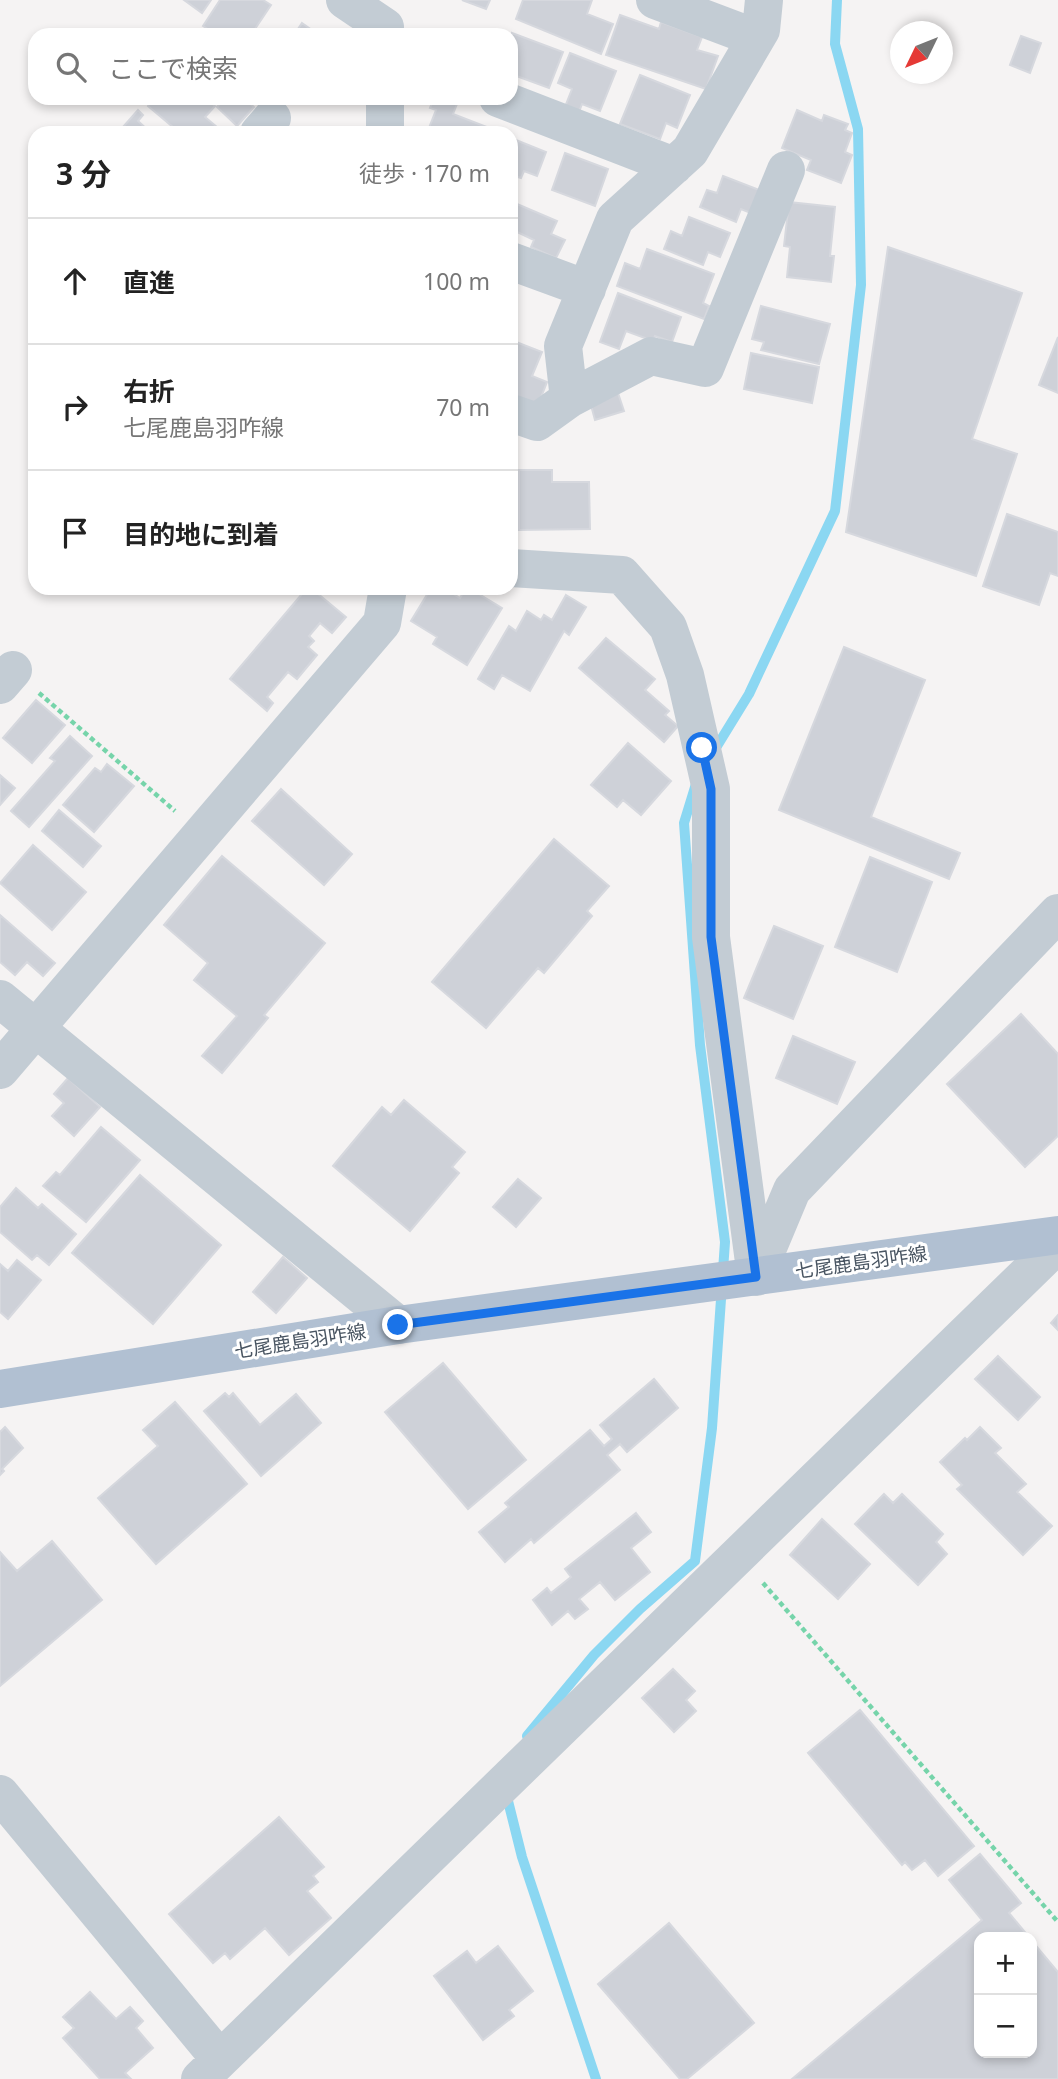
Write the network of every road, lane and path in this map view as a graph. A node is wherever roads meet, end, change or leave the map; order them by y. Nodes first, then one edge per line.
1 (345, 0) edge
2 (655, 0) edge
3 (764, 0) edge
4 (385, 21) edge
5 (756, 38) junction
6 (385, 105) edge
7 (516, 105) edge
8 (385, 126) edge
9 (674, 166) junction
10 (786, 170) dead end
11 (518, 264) edge
12 (587, 289) junction
13 (569, 399) junction
14 (518, 415) edge
15 (518, 568) edge
16 (387, 595) edge
17 (6, 678) edge
18 (202, 835) junction
19 (1058, 913) edge
20 (0, 999) edge
21 (34, 1029) junction
22 (0, 1070) edge
23 (1058, 1235) edge
24 (1058, 1244) edge
25 (733, 1280) junction
26 (398, 1325) junction
27 (0, 1389) edge
28 (739, 1556) junction
29 (0, 1794) edge
30 (1058, 1922) edge
31 (209, 2069) edge

1 - 4 street
2 - 5 street
3 - 5 street
5 - 9 street
6 - 8 street
7 - 9 street
9 - 12 street
10 - 13 street
11 - 12 street
12 - 13 street
13 - 14 street
15 - 25 street
16 - 18 street
17 - 18 path
18 - 21 street
19 - 25 street
20 - 21 street
21 - 22 street
21 - 26 street
23 - 25 main road, 七尾鹿島羽咋線
24 - 28 street
25 - 26 main road, 七尾鹿島羽咋線
26 - 27 main road, 七尾鹿島羽咋線
28 - 30 path
28 - 31 street
29 - 31 street

